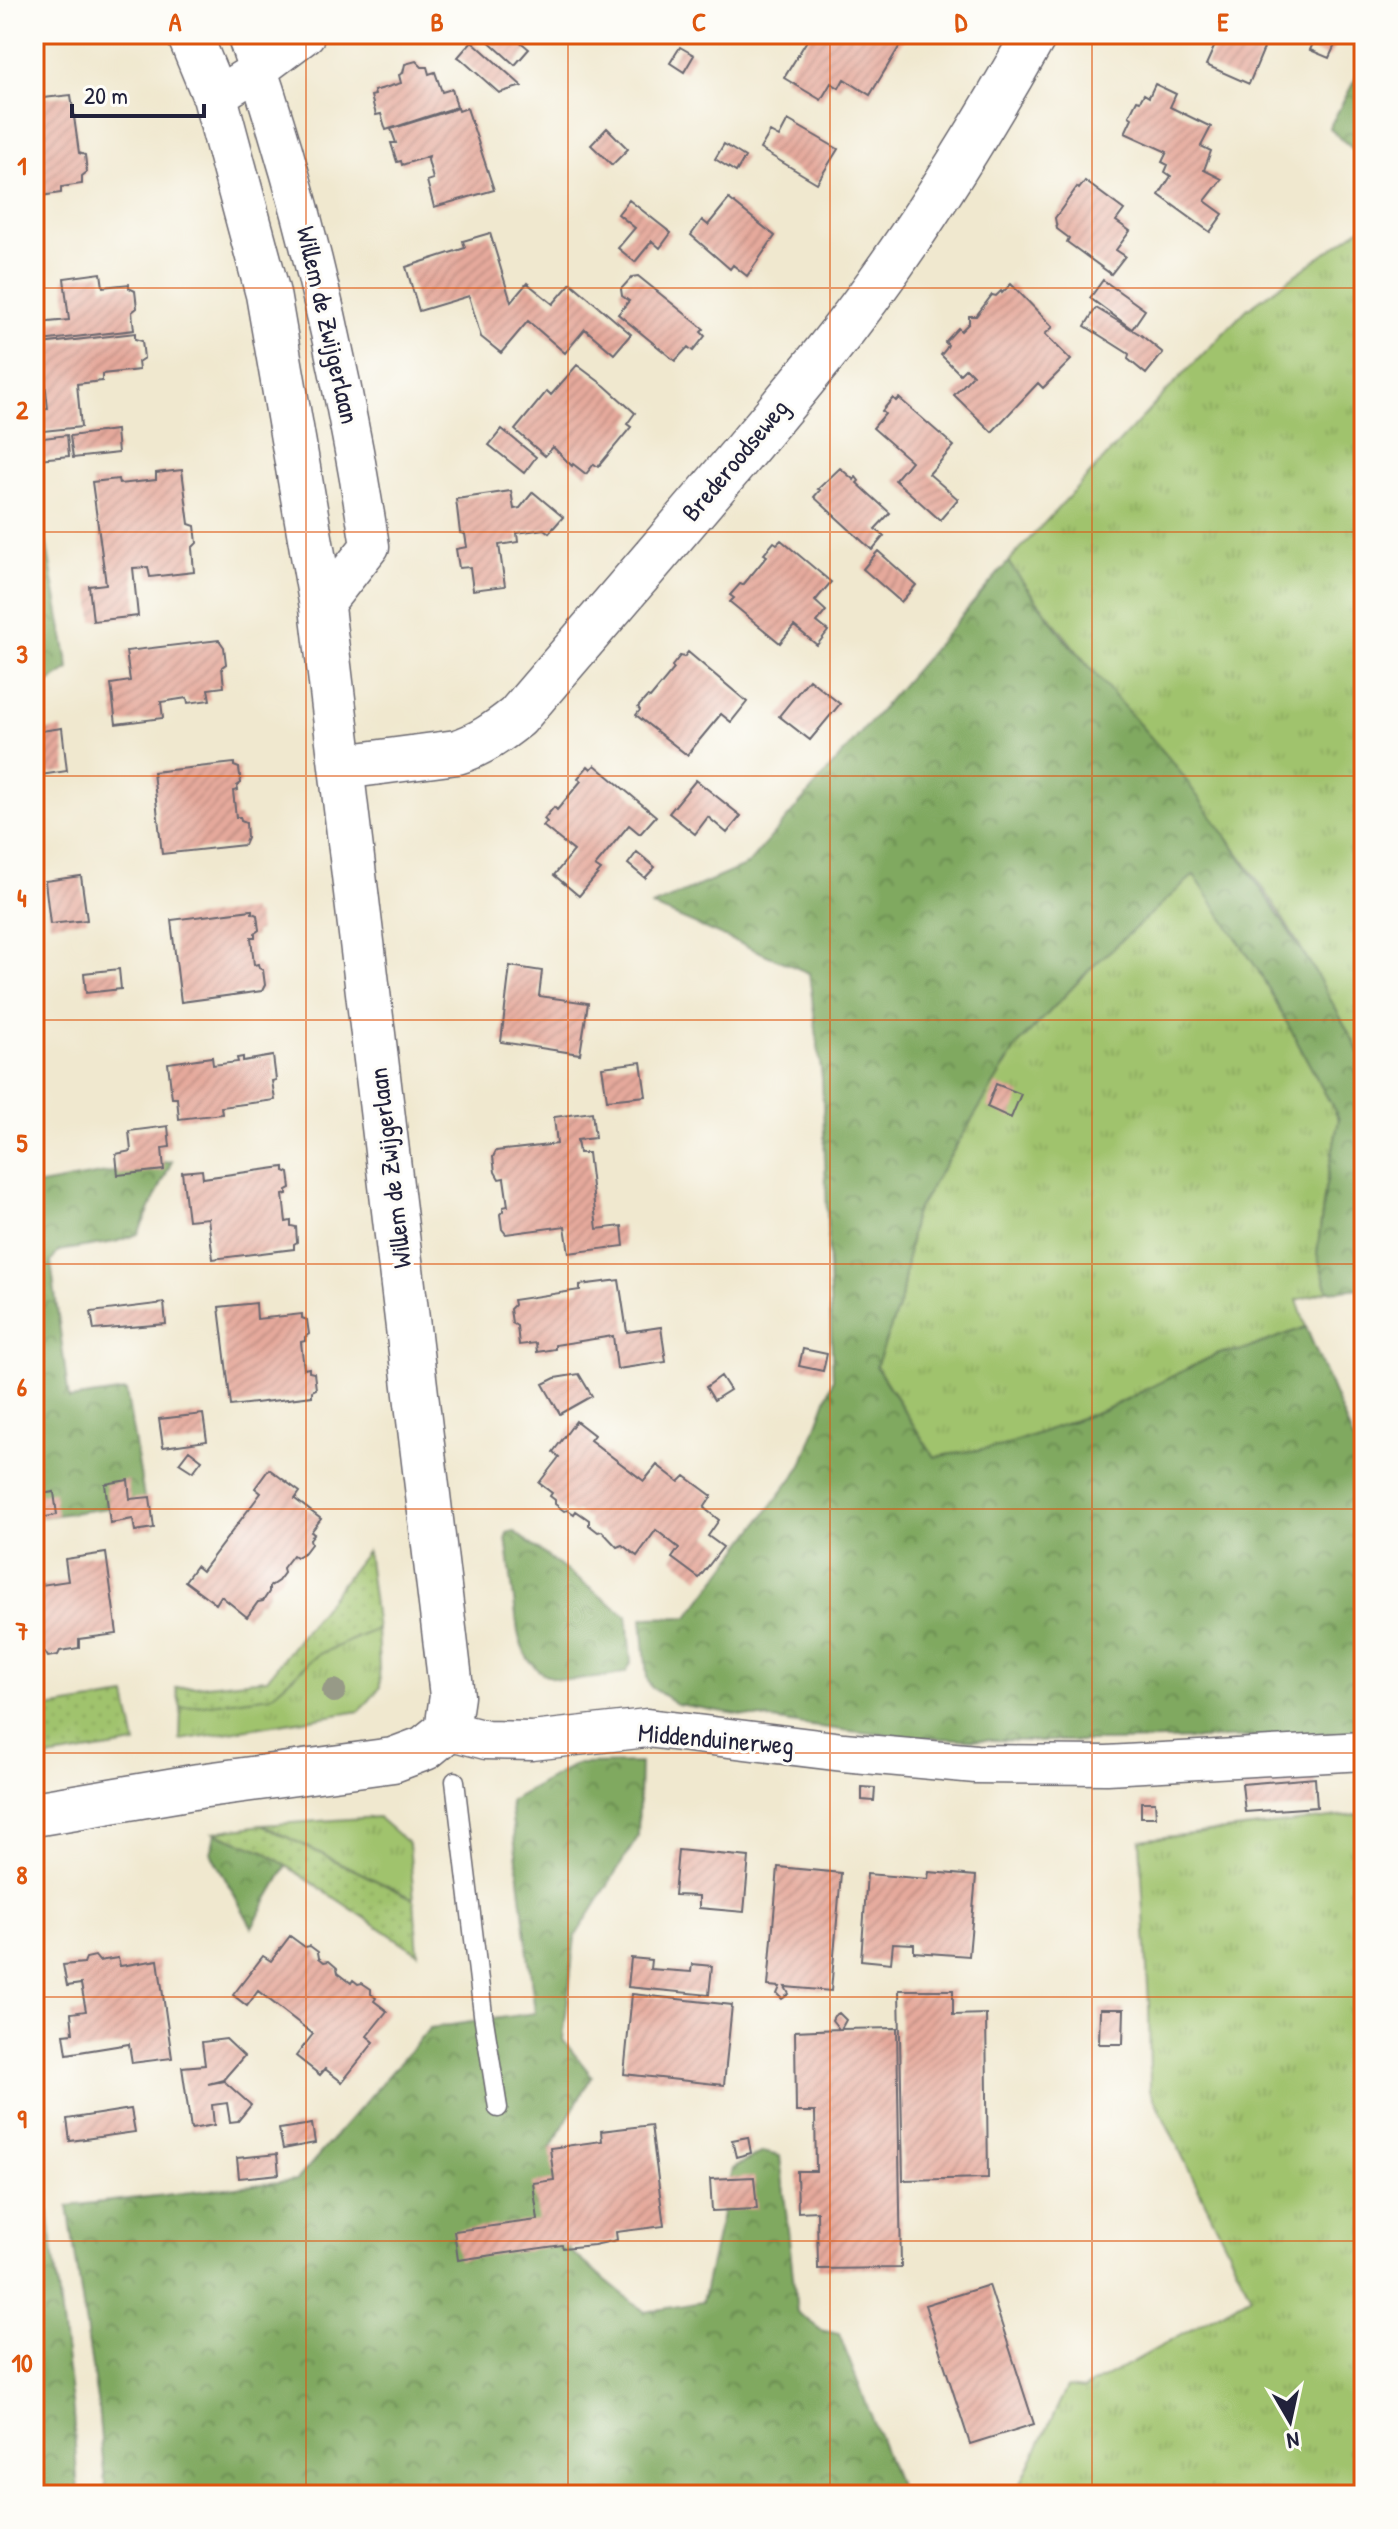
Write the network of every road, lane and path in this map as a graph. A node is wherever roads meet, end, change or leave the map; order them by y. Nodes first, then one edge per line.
1 (189, 34) edge
2 (246, 34) edge
3 (306, 34) edge
4 (1035, 34) edge
5 (258, 70) junction
6 (215, 97) junction
7 (322, 607) junction
8 (343, 767) junction
9 (447, 1730) junction
10 (1364, 1751) edge
11 (455, 1781) dead end
12 (34, 1814) edge
13 (498, 2108) dead end

1 - 6 street, Willem de Zwijgerlaan
2 - 5 street, Willem de Zwijgerlaan
3 - 5 street
4 - 8 street, Brederoodseweg
5 - 6 street
5 - 7 street, Willem de Zwijgerlaan
6 - 7 street, Willem de Zwijgerlaan
7 - 8 street, Willem de Zwijgerlaan
8 - 9 street, Willem de Zwijgerlaan
9 - 10 street, Middenduinerweg
9 - 12 street
11 - 13 lane

